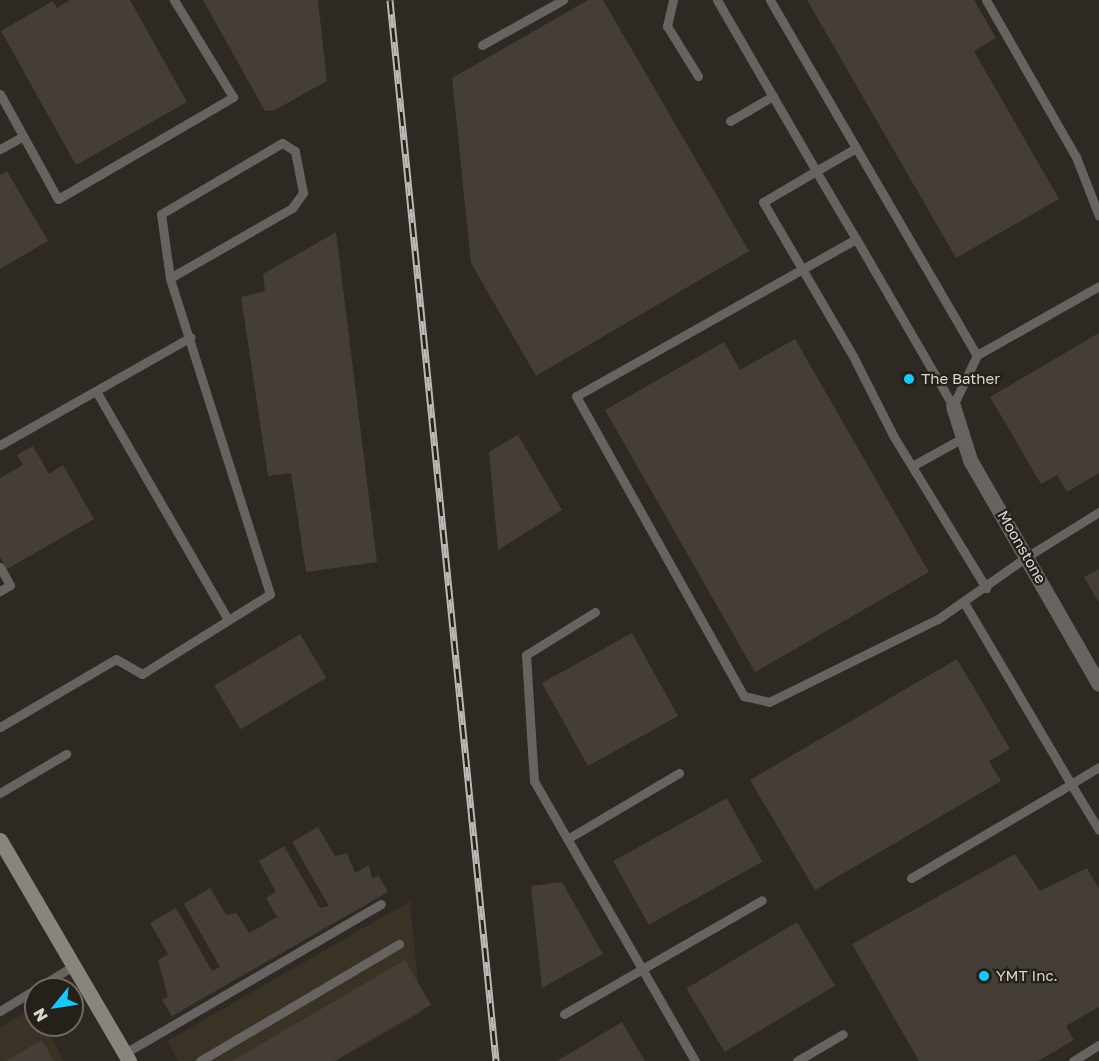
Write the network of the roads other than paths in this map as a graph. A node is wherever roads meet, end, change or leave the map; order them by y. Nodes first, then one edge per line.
1 (174, 0) edge
2 (563, 0) edge
3 (673, 0) edge
4 (717, 0) edge
5 (770, 0) edge
6 (986, 0) edge
7 (482, 45) dead end
8 (698, 76) dead end
9 (0, 94) edge
10 (773, 96) junction
11 (730, 122) dead end
12 (23, 136) junction
13 (856, 148) junction
14 (0, 149) edge
15 (816, 171) junction
16 (1099, 216) edge
17 (856, 239) junction
18 (802, 268) junction
19 (170, 278) junction
20 (1099, 286) edge
21 (191, 337) junction
22 (977, 355) junction
23 (96, 391) junction
24 (953, 406) junction
25 (963, 438) junction
26 (0, 446) edge
27 (912, 466) junction
28 (1099, 512) edge
29 (1028, 555) junction
30 (0, 567) edge
31 (986, 588) junction
32 (0, 591) edge
33 (965, 604) junction
34 (596, 612) dead end
35 (228, 620) junction
36 (1099, 684) edge
37 (0, 727) edge
38 (66, 754) dead end
39 (1099, 767) edge
40 (679, 773) dead end
41 (1071, 784) junction
42 (0, 793) edge
43 (1099, 830) edge
44 (569, 838) junction
45 (0, 840) edge
46 (911, 878) dead end
47 (762, 900) dead end
48 (381, 904) dead end
49 (399, 944) dead end
50 (73, 966) junction
51 (643, 969) junction
52 (55, 977) edge
53 (24, 996) edge
54 (0, 1011) edge
55 (564, 1014) dead end
56 (843, 1034) dead end
57 (1099, 1045) edge
58 (127, 1057) edge
59 (200, 1061) edge
60 (695, 1061) edge
61 (797, 1061) edge
62 (1073, 1061) edge

1 - 12 lane
2 - 7 lane
3 - 8 lane
4 - 10 lane
5 - 13 lane
6 - 16 lane
9 - 12 lane
10 - 11 lane
10 - 15 lane
12 - 14 lane
13 - 15 lane
13 - 22 lane
15 - 17 lane
15 - 18 lane
17 - 18 lane
17 - 24 lane
18 - 27 lane
18 - 33 lane
19 - 19 lane
19 - 21 lane
20 - 22 lane
21 - 23 lane
21 - 35 lane
22 - 24 lane
23 - 26 lane
23 - 35 lane
24 - 25 street, Moonstone
25 - 27 lane
25 - 29 street, Moonstone
27 - 31 lane
28 - 29 lane
29 - 31 lane
29 - 36 street, Moonstone
30 - 32 lane
31 - 33 lane
33 - 41 lane
34 - 44 lane
35 - 37 lane
38 - 42 lane
39 - 41 lane
40 - 44 lane
41 - 43 lane
41 - 46 lane
44 - 51 lane
45 - 50 main road
47 - 51 lane
48 - 58 lane
49 - 59 lane
50 - 52 lane
50 - 58 main road
51 - 55 lane
51 - 60 lane
53 - 54 lane
56 - 61 lane
57 - 62 lane

